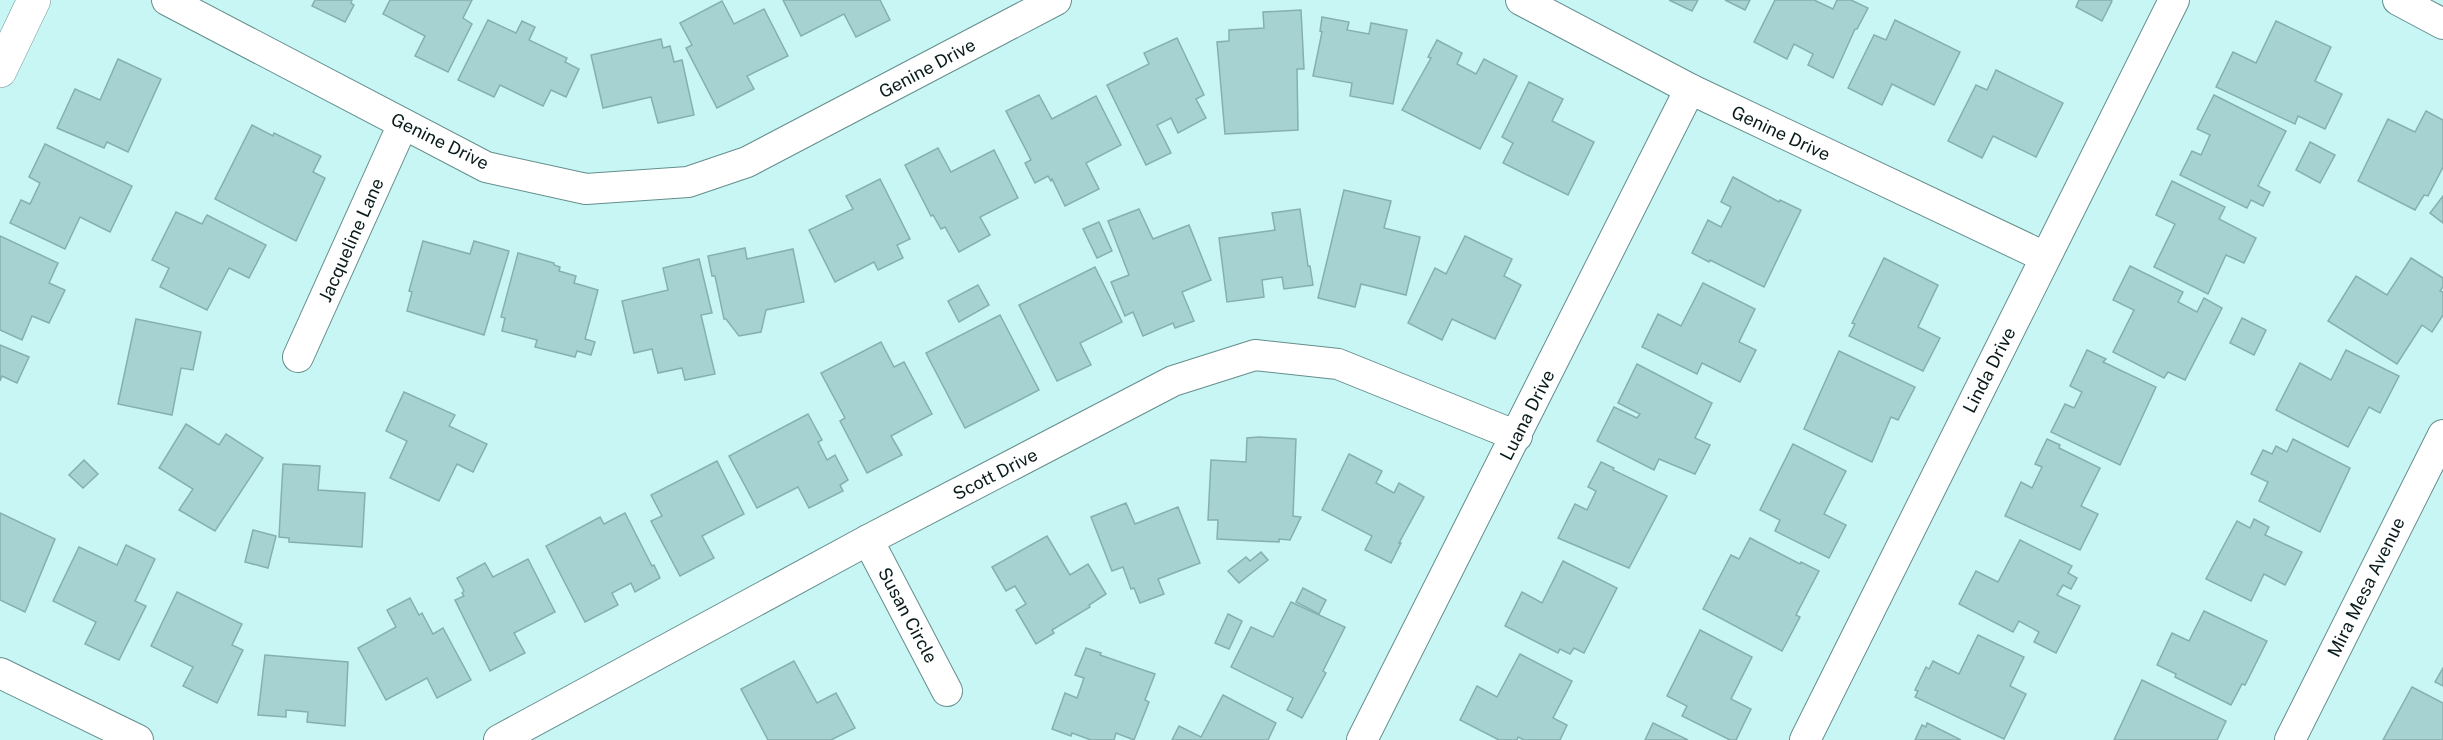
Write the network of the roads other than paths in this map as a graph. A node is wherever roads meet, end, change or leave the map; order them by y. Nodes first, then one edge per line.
1 (34, 0) edge
2 (167, 0) edge
3 (1056, 0) edge
4 (1521, 0) edge
5 (2174, 0) edge
6 (2398, 0) edge
7 (2443, 24) edge
8 (0, 71) edge
9 (1690, 89) junction
10 (403, 124) junction
11 (2045, 258) junction
12 (298, 357) dead end
13 (2443, 435) edge
14 (1517, 436) junction
15 (868, 540) junction
16 (0, 673) edge
17 (947, 691) dead end
18 (138, 740) edge
19 (499, 740) edge
20 (1362, 740) edge
21 (1805, 740) edge
22 (2290, 740) edge

1 - 8 street
2 - 10 street, Genine Drive
3 - 10 street, Genine Drive
4 - 9 street, Genine Drive
5 - 11 street, Linda Drive
6 - 7 street
9 - 11 street, Genine Drive
9 - 14 street, Luana Drive
10 - 12 street, Jacqueline Lane
11 - 21 street, Linda Drive
13 - 22 street, Mira Mesa Avenue
14 - 15 street, Scott Drive
14 - 20 street, Luana Drive
15 - 17 street, Susan Circle
15 - 19 street, Scott Drive
16 - 18 street

